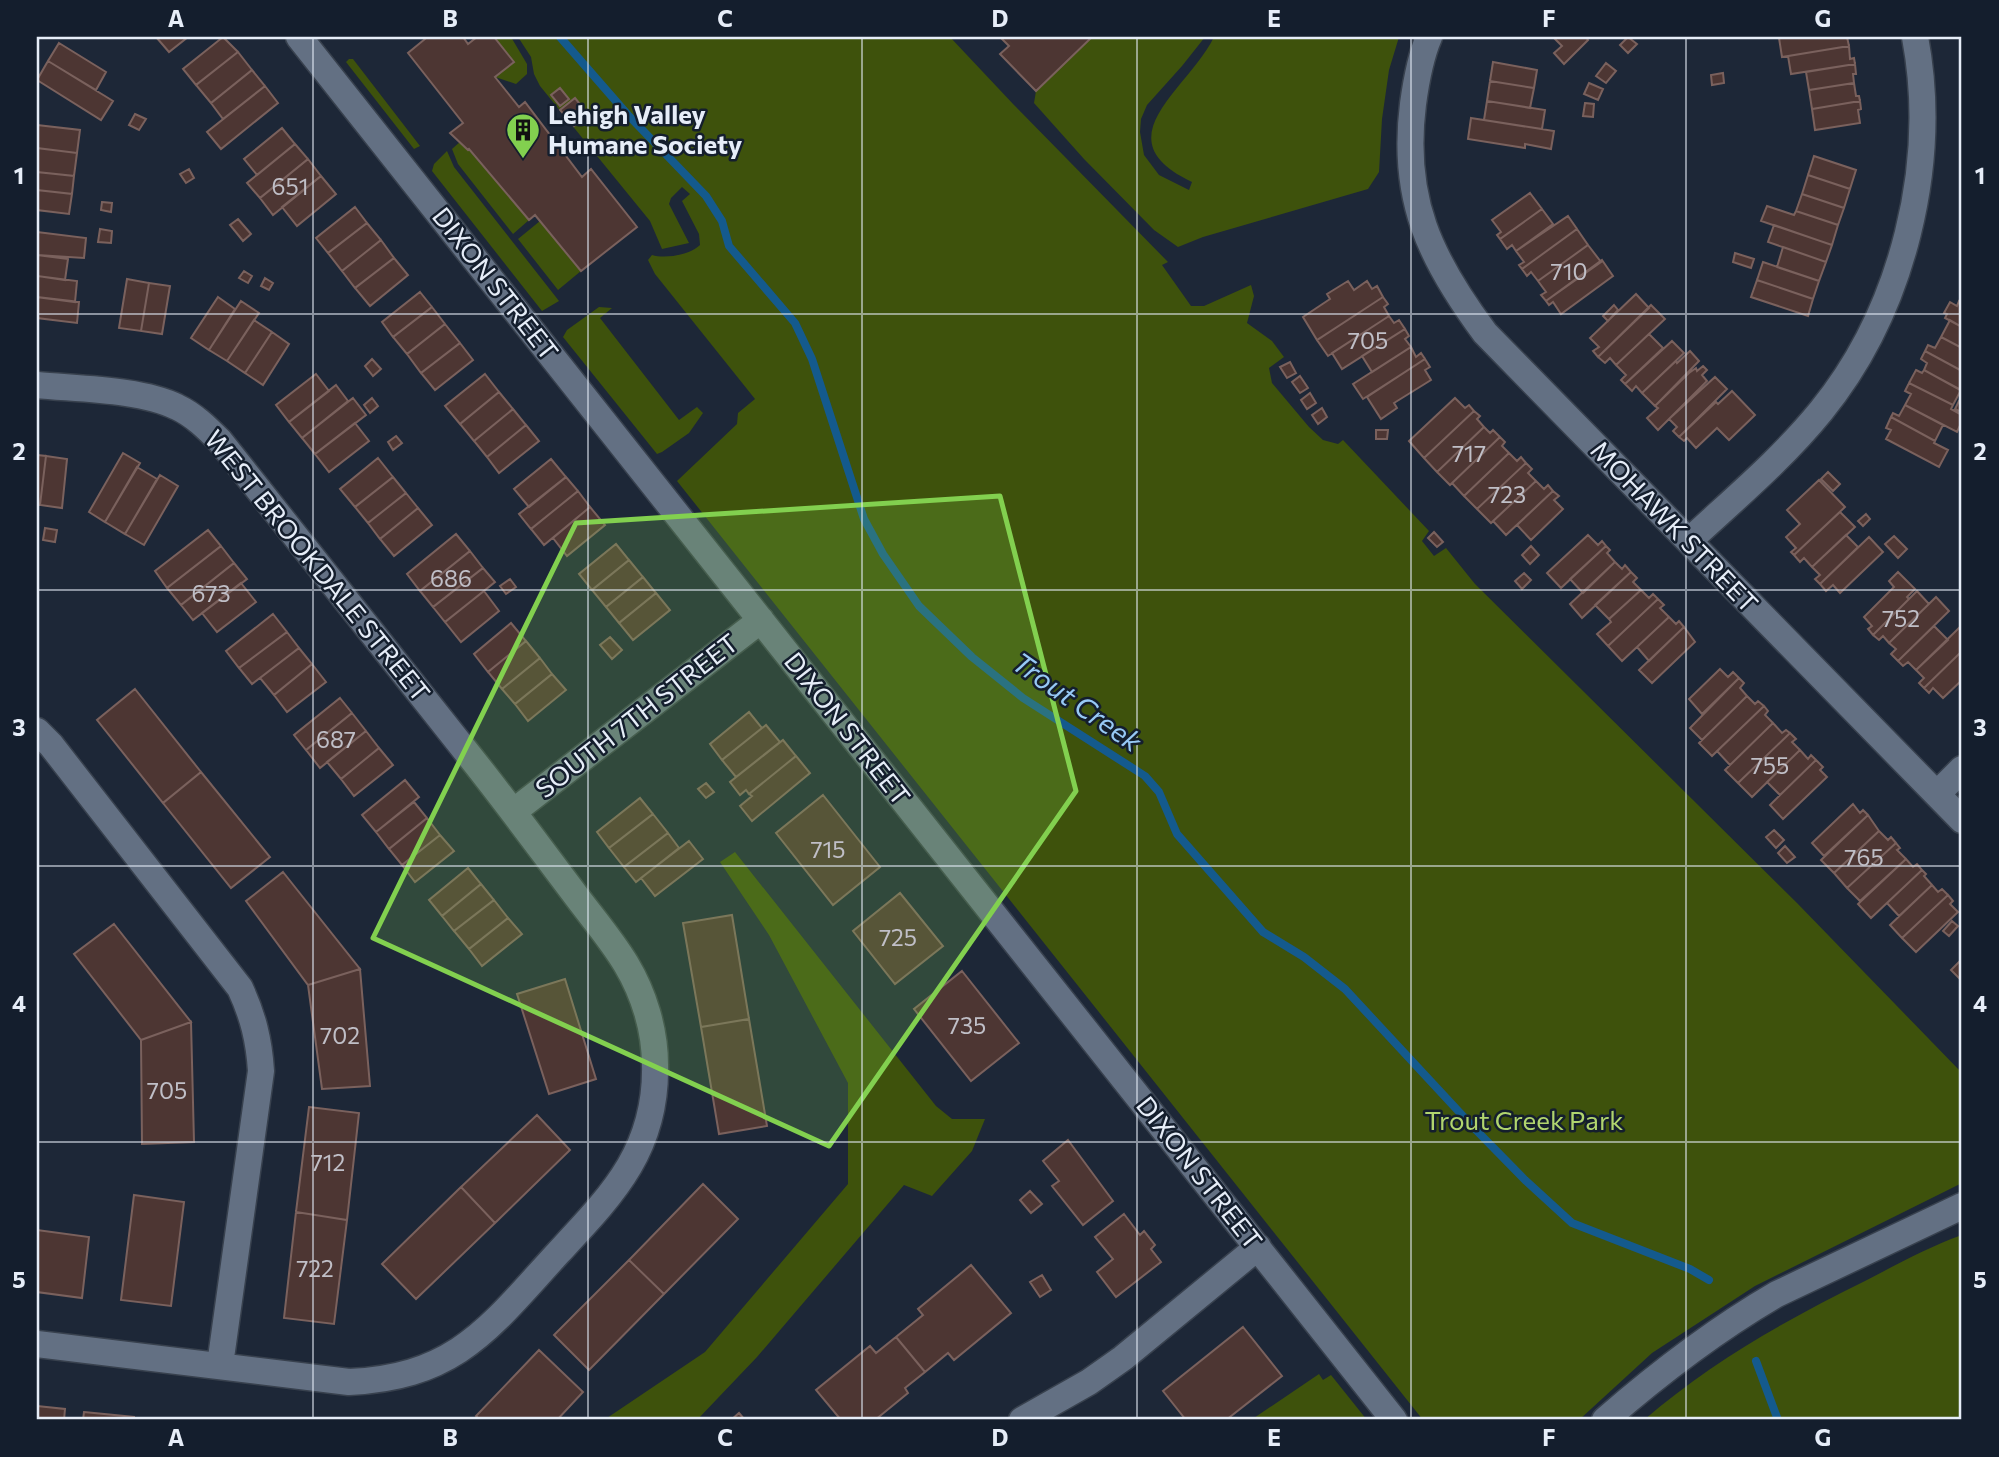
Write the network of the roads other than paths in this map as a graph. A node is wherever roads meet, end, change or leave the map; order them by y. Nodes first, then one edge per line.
1 (299, 37) edge
2 (1429, 37) edge
3 (1915, 37) edge
4 (37, 385) edge
5 (1689, 541) junction
6 (761, 620) junction
7 (37, 731) edge
8 (1962, 769) edge
9 (1937, 794) junction
10 (513, 812) junction
11 (1962, 820) edge
12 (1962, 1206) edge
13 (1258, 1247) junction
14 (37, 1345) edge
15 (220, 1365) junction
16 (1022, 1420) edge
17 (1394, 1420) edge
18 (1605, 1420) edge

1 - 6 street, DIXON STREET
2 - 5 street, MOHAWK STREET
3 - 5 street
4 - 10 street, WEST BROOKDALE STREET
5 - 9 street, MOHAWK STREET
6 - 10 street, SOUTH 7TH STREET
6 - 13 street, DIXON STREET
7 - 15 street
8 - 9 street
9 - 11 street, MOHAWK STREET
10 - 15 street, WEST BROOKDALE STREET
12 - 18 street
13 - 16 street
13 - 17 street, DIXON STREET
14 - 15 street, WEST BROOKDALE STREET

